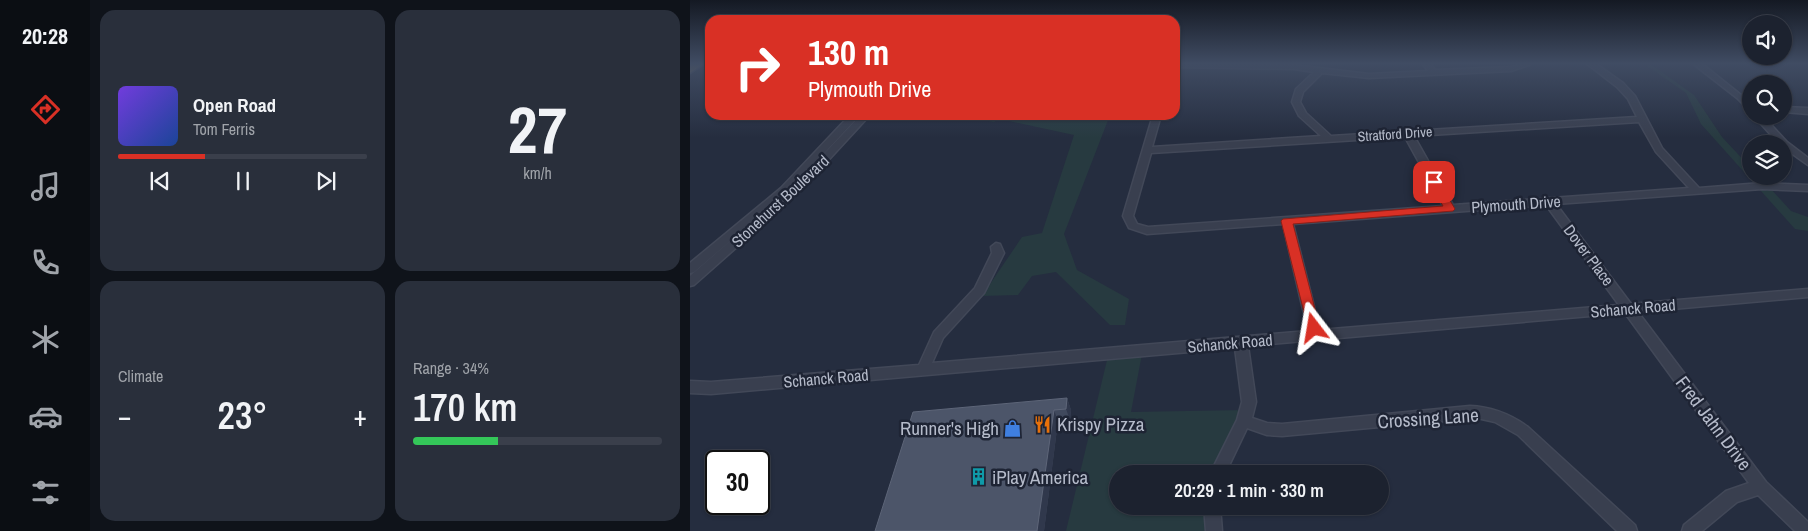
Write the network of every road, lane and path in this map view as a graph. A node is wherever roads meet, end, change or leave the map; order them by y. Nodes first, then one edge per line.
1 (1302, 88) edge
2 (1622, 88) edge
3 (1729, 88) edge
4 (1742, 98) edge
5 (1792, 110) edge
6 (1808, 110) edge
7 (1642, 119) junction
8 (850, 120) edge
9 (861, 120) edge
10 (1156, 120) edge
11 (1765, 125) edge
12 (1408, 134) junction
13 (1774, 135) edge
14 (1328, 138) junction
15 (1148, 150) junction
16 (1792, 150) edge
17 (817, 155) junction
18 (828, 156) junction
19 (1808, 162) edge
20 (1808, 188) edge
21 (1697, 191) junction
22 (1549, 202) junction
23 (1450, 209) junction
24 (1287, 221) junction
25 (996, 247) dead end
26 (706, 256) junction
27 (718, 258) junction
28 (690, 269) edge
29 (690, 282) edge
30 (1808, 293) edge
31 (1629, 309) junction
32 (1315, 336) junction
33 (1241, 343) junction
34 (924, 368) junction
35 (690, 387) edge
36 (711, 388) junction
37 (690, 394) edge
38 (1244, 421) junction
39 (1222, 465) edge
40 (1762, 486) junction
41 (1213, 515) edge
42 (1214, 531) edge
43 (1629, 531) edge
44 (1690, 531) edge
45 (1806, 531) edge

1 - 14 street
2 - 7 street
3 - 4 street
5 - 6 street
7 - 12 street, Stratford Drive
7 - 21 street
8 - 17 street, Stonehurst Boulevard
9 - 18 street, Stonehurst Boulevard
10 - 15 street, Plymouth Drive
11 - 13 street
12 - 14 street, Stratford Drive
12 - 23 street
14 - 15 street, Stratford Drive
15 - 24 street, Plymouth Drive
16 - 19 street
17 - 18 street
17 - 26 street, Stonehurst Boulevard
18 - 27 street, Stonehurst Boulevard
20 - 21 street, Plymouth Drive
21 - 22 street, Plymouth Drive
22 - 23 street, Plymouth Drive
22 - 31 street, Dover Place
23 - 24 street, Plymouth Drive
24 - 32 street
25 - 34 street
26 - 27 street
26 - 28 street, Stonehurst Boulevard
27 - 29 street, Stonehurst Boulevard
30 - 31 street, Schanck Road
31 - 32 street, Schanck Road
31 - 40 street, Fred Jahn Drive
32 - 33 street, Schanck Road
33 - 34 street, Schanck Road
33 - 38 street
34 - 36 street, Schanck Road
35 - 36 street, Schanck Road
36 - 37 street, Schanck Road
38 - 39 street
38 - 43 street, Crossing Lane
40 - 44 street
40 - 45 street, Fred Jahn Drive
41 - 42 street

